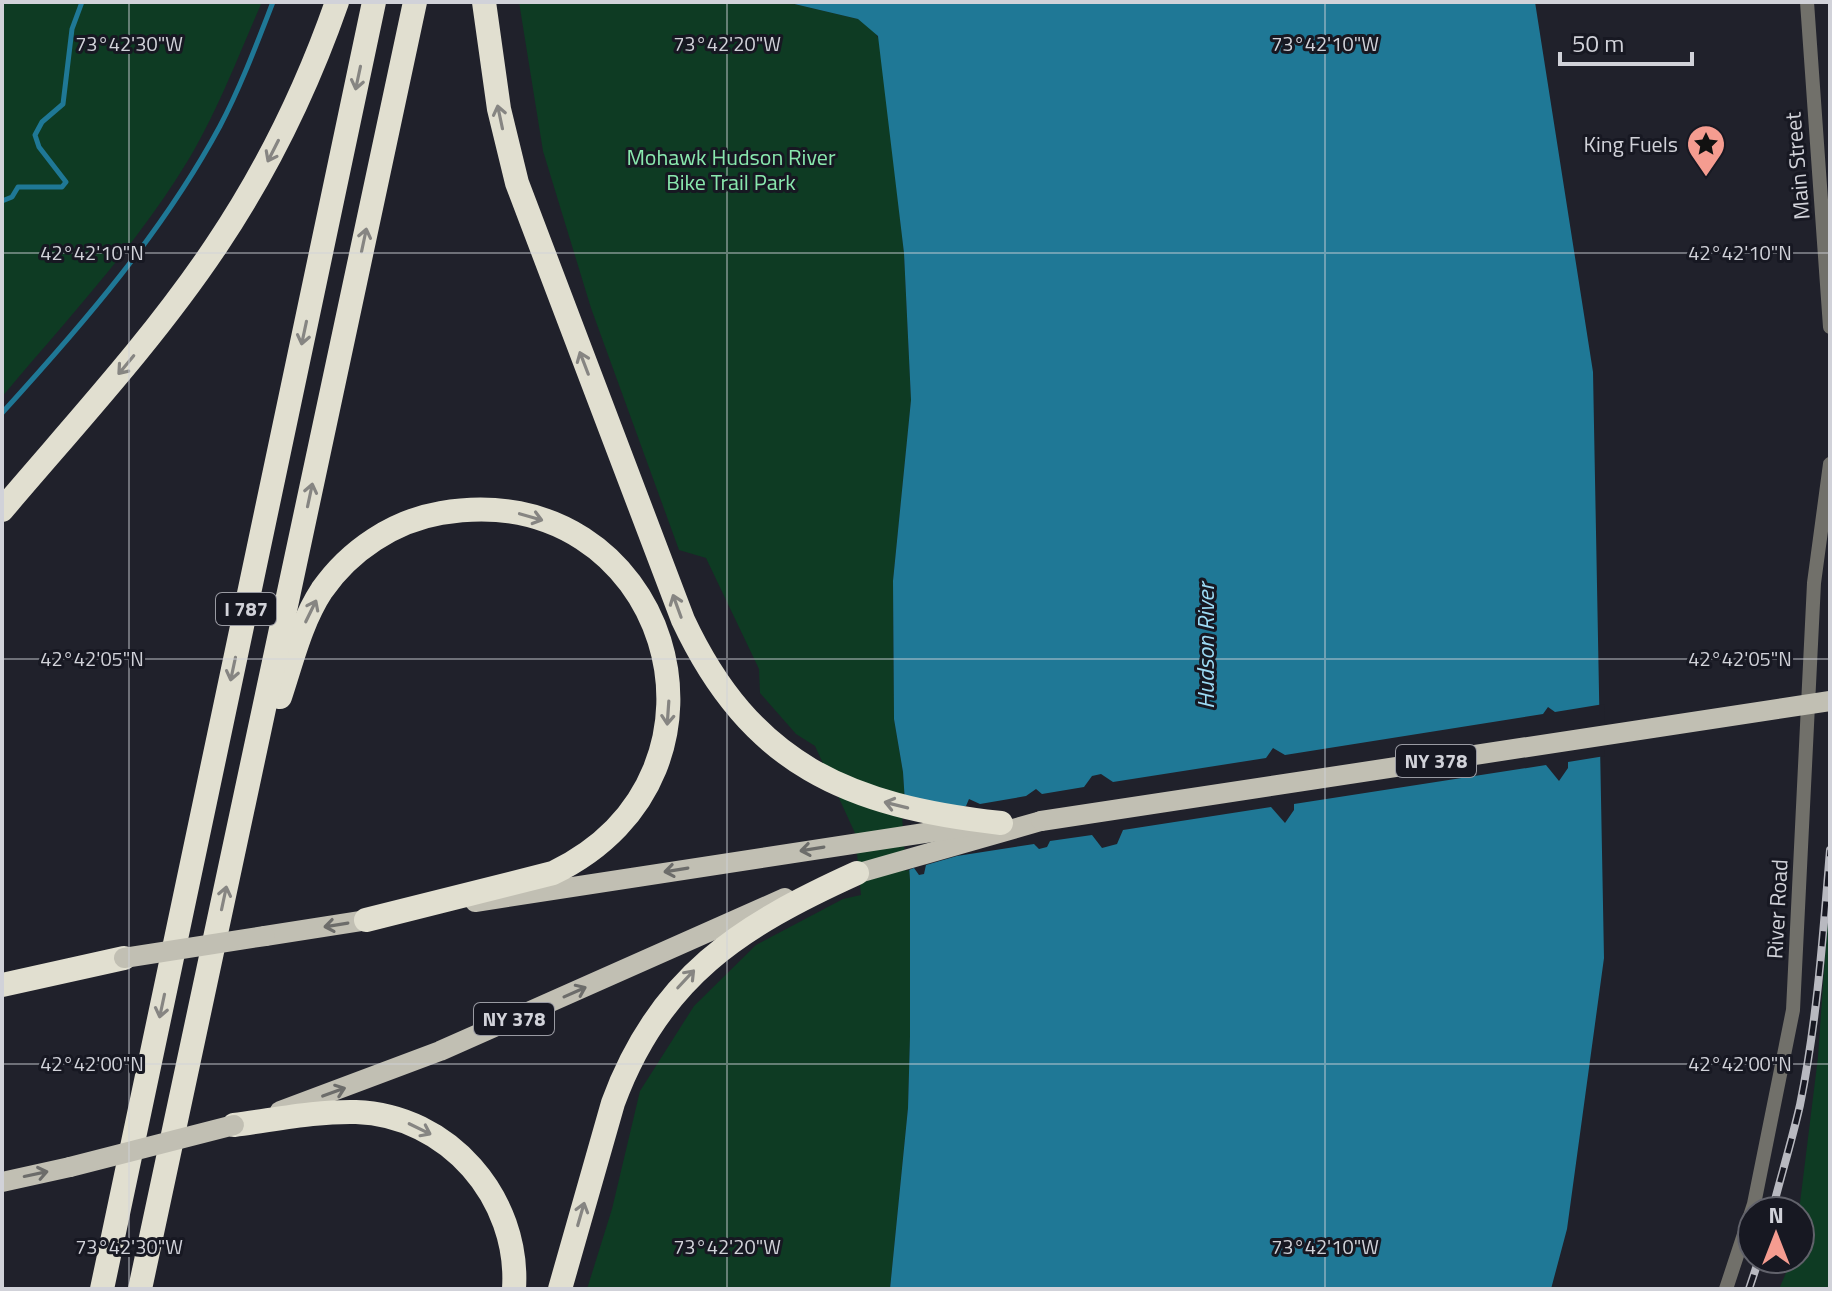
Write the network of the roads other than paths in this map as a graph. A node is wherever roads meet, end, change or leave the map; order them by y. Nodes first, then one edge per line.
1 (337, 2) edge
2 (374, 2) edge
3 (415, 2) edge
4 (484, 2) edge
5 (1807, 2) edge
6 (1830, 327) edge
7 (1830, 464) edge
8 (2, 510) edge
9 (1825, 524) edge
10 (1830, 701) edge
11 (241, 817) junction
12 (1041, 821) junction
13 (1001, 823) junction
14 (857, 873) joint
15 (790, 900) junction
16 (366, 920) junction
17 (124, 958) junction
18 (2, 978) edge
19 (2, 985) edge
20 (178, 1111) junction
21 (234, 1125) junction
22 (2, 1182) edge
23 (118, 1216) junction
24 (94, 1289) edge
25 (102, 1289) edge
26 (140, 1289) edge
27 (156, 1289) edge
28 (514, 1289) edge
29 (560, 1289) edge
30 (1726, 1289) edge

1 -> 8 highway
2 -> 23 highway, I 787
11 -> 3 highway, I 787
13 -> 4 highway
5 - 6 street, Main Street
7 - 9 street
9 - 30 street, River Road
10 - 12 main road, NY 378, bridge
11 -> 16 highway
20 -> 11 highway, I 787
12 - 13 main road, NY 378
12 - 14 main road, NY 378
13 -> 16 main road, NY 378
14 - 15 highway
21 -> 15 main road, NY 378
29 -> 15 highway
16 -> 17 main road, NY 378, bridge
17 - 18 main road, NY 378
17 - 19 highway
20 - 26 highway, I 787
20 - 27 highway
22 -> 21 main road, NY 378, bridge
21 -> 28 highway
23 - 24 highway
23 - 25 highway, I 787

